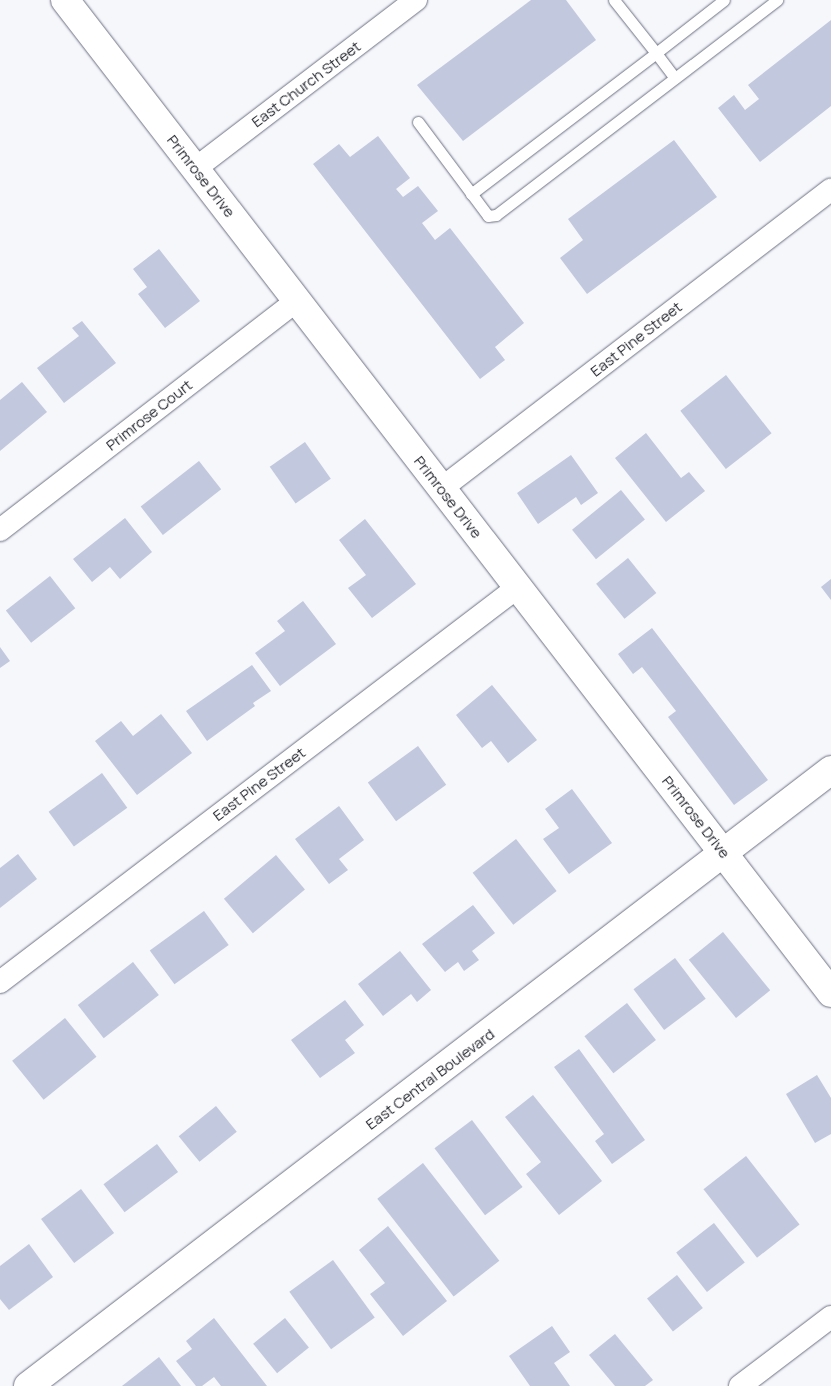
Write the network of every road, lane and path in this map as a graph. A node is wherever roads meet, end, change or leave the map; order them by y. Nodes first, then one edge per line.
1 (65, 0) edge
2 (416, 0) edge
3 (614, 0) edge
4 (724, 0) edge
5 (777, 0) edge
6 (656, 52) junction
7 (675, 78) junction
8 (418, 122) dead end
9 (196, 168) junction
10 (831, 190) edge
11 (471, 194) junction
12 (298, 300) junction
13 (442, 488) junction
14 (0, 530) edge
15 (518, 587) junction
16 (831, 770) edge
17 (724, 854) junction
18 (0, 982) edge
19 (831, 993) edge
20 (831, 1316) edge
21 (37, 1383) edge
22 (740, 1386) edge

1 - 9 street, Primrose Drive
2 - 9 street, East Church Street
3 - 6 lane
4 - 6 lane
5 - 7 lane
6 - 7 lane
6 - 11 lane
7 - 11 lane
8 - 11 lane
9 - 12 street, Primrose Drive
10 - 13 street, East Pine Street
12 - 13 street, Primrose Drive
12 - 14 street, Primrose Court
13 - 15 street, Primrose Drive
15 - 17 street, Primrose Drive
15 - 18 street, East Pine Street
16 - 17 street, East Central Boulevard
17 - 19 street, Primrose Drive
17 - 21 street, East Central Boulevard
20 - 22 street

